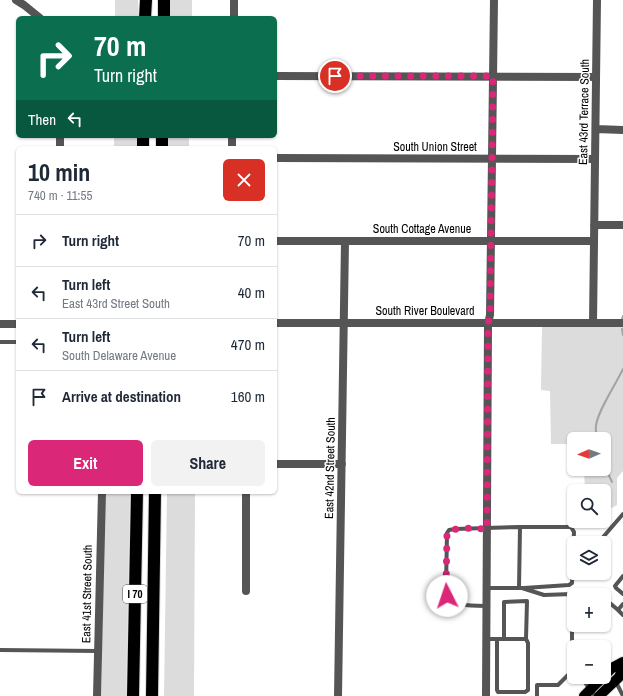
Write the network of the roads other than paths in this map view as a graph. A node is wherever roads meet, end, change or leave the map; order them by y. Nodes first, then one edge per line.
1 (16, 0) edge
2 (146, 0) edge
3 (164, 0) edge
4 (234, 0) edge
5 (494, 0) edge
6 (597, 0) edge
7 (38, 16) edge
8 (145, 16) edge
9 (164, 16) edge
10 (234, 16) edge
11 (277, 76) edge
12 (493, 76) junction
13 (596, 77) junction
14 (596, 129) junction
15 (623, 130) edge
16 (277, 158) edge
17 (492, 159) junction
18 (595, 159) junction
19 (594, 225) junction
20 (623, 225) edge
21 (277, 241) edge
22 (345, 241) junction
23 (491, 241) junction
24 (594, 241) junction
25 (277, 323) edge
26 (344, 323) junction
27 (593, 323) junction
28 (623, 323) edge
29 (0, 324) edge
30 (16, 324) edge
31 (488, 324) junction
32 (0, 342) edge
33 (16, 342) edge
34 (277, 464) edge
35 (342, 464) junction
36 (102, 494) edge
37 (136, 494) edge
38 (155, 494) edge
39 (246, 494) edge
40 (623, 514) edge
41 (520, 527) junction
42 (487, 529) junction
43 (604, 536) edge
44 (623, 576) edge
45 (486, 588) junction
46 (520, 588) junction
47 (246, 591) dead end
48 (623, 594) edge
49 (611, 604) edge
50 (623, 604) edge
51 (486, 606) junction
52 (618, 610) junction
53 (623, 615) edge
54 (486, 639) junction
55 (497, 639) junction
56 (504, 639) junction
57 (526, 639) junction
58 (572, 640) edge
59 (0, 650) edge
60 (98, 651) junction
61 (623, 662) edge
62 (623, 667) edge
63 (611, 669) edge
64 (567, 678) edge
65 (615, 680) junction
66 (585, 684) edge
67 (598, 684) edge
68 (486, 686) junction
69 (497, 686) junction
70 (608, 692) edge
71 (590, 694) edge
72 (97, 696) edge
73 (133, 696) edge
74 (152, 696) edge
75 (338, 696) edge
76 (486, 696) edge
77 (537, 696) edge
78 (599, 696) edge
79 (623, 696) edge

1 - 7 street
2 - 8 highway
3 - 9 highway
4 - 10 street
5 - 12 street
6 - 13 street, East 43rd Terrace South
11 - 12 street
12 - 13 street
12 - 17 street
13 - 14 street, East 43rd Terrace South
14 - 15 street
14 - 18 street, East 43rd Terrace South
16 - 17 street, South Union Street
17 - 18 street, South Union Street
17 - 23 street
18 - 19 street, East 43rd Terrace South
19 - 20 street
19 - 24 street, East 43rd Terrace South
21 - 22 street, South Cottage Avenue
22 - 23 street, South Cottage Avenue
22 - 26 street, East 42nd Street South
23 - 24 street, South Cottage Avenue
23 - 31 street
24 - 27 street
25 - 26 street, South River Boulevard
26 - 31 street, South River Boulevard
26 - 35 street, East 42nd Street South
27 - 28 street, South River Boulevard
27 - 31 street, South River Boulevard
29 - 30 street
31 - 42 street
32 - 33 lane
34 - 35 street
35 - 75 street, East 42nd Street South
36 - 60 street, East 41st Street South
37 - 73 highway, I 70
38 - 74 highway, I 70
39 - 47 street
40 - 43 lane
41 - 42 lane
41 - 46 lane
41 - 46 lane
42 - 45 street
42 - 51 lane
44 - 48 lane
45 - 46 lane
45 - 51 street
46 - 58 lane
49 - 52 lane
50 - 52 lane
51 - 54 street
52 - 53 lane
54 - 55 lane
54 - 68 street
55 - 56 lane
55 - 69 lane
56 - 57 lane
56 - 57 lane
57 - 69 lane
59 - 60 lane
60 - 72 street, East 41st Street South
61 - 63 main road
62 - 65 main road
64 - 77 lane
65 - 70 main road
65 - 79 lane
66 - 71 lane
67 - 71 main road
68 - 69 lane
68 - 76 street
70 - 78 main road

